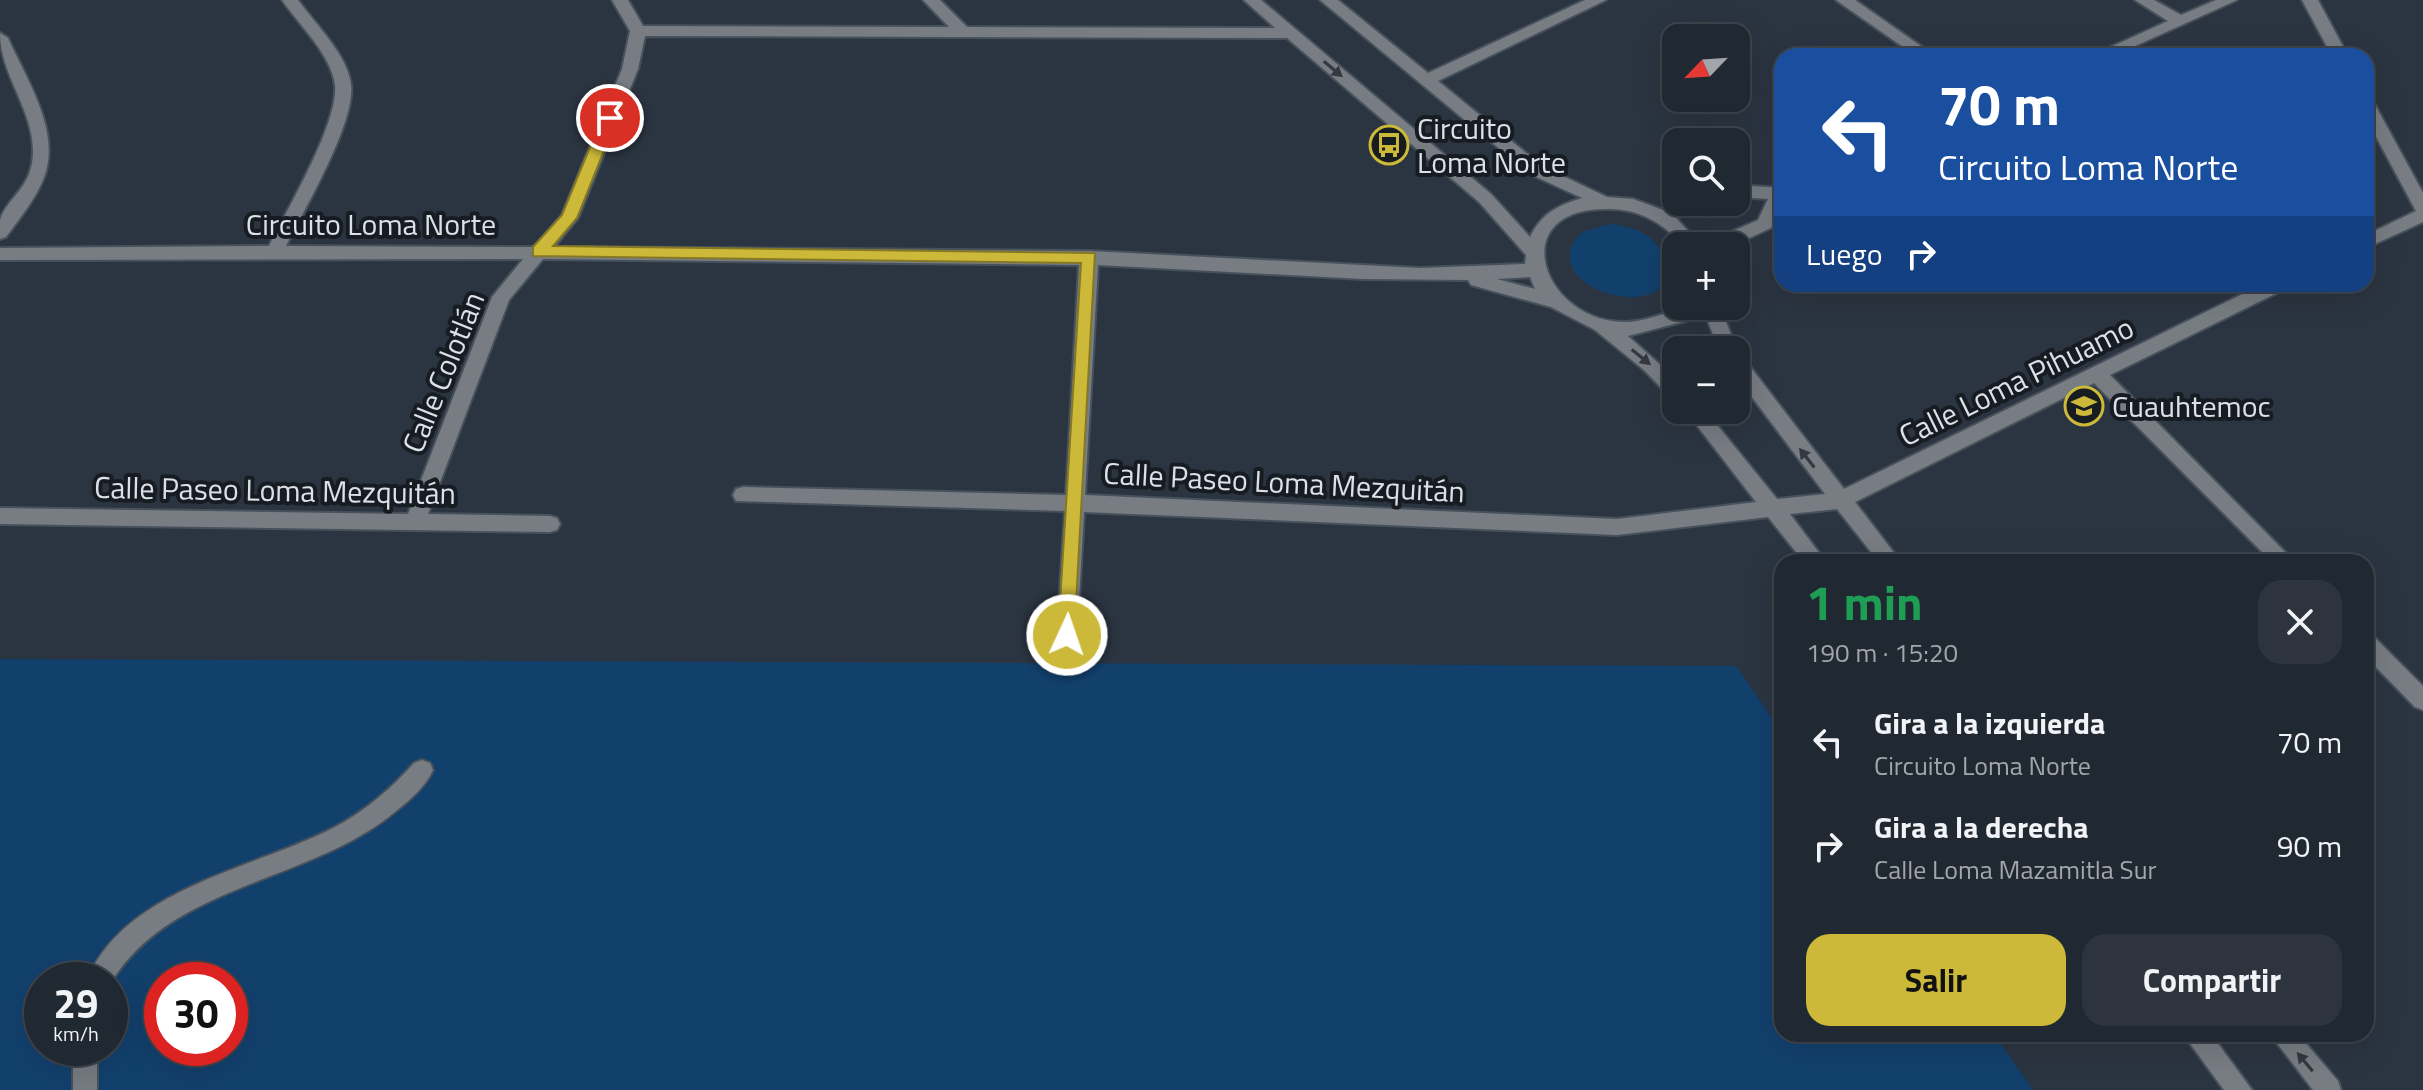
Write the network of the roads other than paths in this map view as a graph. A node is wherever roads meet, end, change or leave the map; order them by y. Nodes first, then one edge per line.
1 (290, 0) edge
2 (620, 0) edge
3 (931, 0) edge
4 (1252, 0) edge
5 (1328, 0) edge
6 (1598, 0) edge
7 (1844, 0) edge
8 (2143, 0) edge
9 (2229, 0) edge
10 (2310, 0) edge
11 (2180, 21) junction
12 (638, 31) junction
13 (962, 31) junction
14 (1291, 33) junction
15 (0, 38) edge
16 (1915, 48) edge
17 (2118, 48) edge
18 (2336, 48) edge
19 (1427, 80) junction
20 (2374, 118) edge
21 (1750, 192) edge
22 (1774, 194) edge
23 (1607, 201) junction
24 (1774, 207) edge
25 (2423, 212) edge
26 (1662, 217) joint
27 (1681, 232) edge
28 (1747, 232) edge
29 (0, 233) edge
30 (2374, 238) edge
31 (1531, 250) junction
32 (539, 251) junction
33 (275, 252) junction
34 (0, 254) edge
35 (1090, 258) junction
36 (1533, 270) junction
37 (1462, 276) junction
38 (2263, 292) edge
39 (1554, 301) junction
40 (1666, 320) edge
41 (1602, 326) junction
42 (2096, 373) junction
43 (1662, 376) edge
44 (1750, 380) edge
45 (1705, 424) edge
46 (743, 495) dead end
47 (1840, 500) junction
48 (1075, 503) junction
49 (1772, 507) junction
50 (0, 516) edge
51 (415, 522) junction
52 (550, 524) dead end
53 (1810, 554) edge
54 (1884, 554) edge
55 (2277, 554) edge
56 (1067, 635) dead end
57 (2374, 651) edge
58 (2423, 700) edge
59 (422, 770) dead end
60 (109, 962) edge
61 (2201, 1042) edge
62 (2289, 1042) edge
63 (85, 1066) edge
64 (85, 1090) edge
65 (2240, 1090) edge
66 (2329, 1090) edge

1 - 33 street
2 - 12 street
3 - 13 street
4 - 14 street
5 - 19 street
6 - 19 street
7 - 16 street
8 - 11 street
9 - 11 street
10 - 18 street
11 - 17 street
12 - 13 street
12 - 32 street, Calle Colotlán
13 - 14 street
14 -> 31 street
15 - 29 street
19 - 23 street
20 - 25 street
21 - 22 street
23 - 26 street
23 - 31 street
24 - 28 street
25 - 30 street
26 - 27 street
31 - 36 street
32 - 33 street, Circuito Loma Norte
32 - 35 street, Circuito Loma Norte
32 - 51 street, Calle Colotlán
33 - 34 street, Circuito Loma Norte
35 - 37 street, Circuito Loma Norte
35 - 48 street
36 - 37 street, Circuito Loma Norte
36 - 39 street
37 - 39 street, Circuito Loma Norte
38 - 42 street, Calle Loma Pihuamo
39 - 41 street
40 - 41 street
41 -> 43 street
42 - 47 street, Calle Loma Pihuamo
42 - 55 street
47 -> 44 street
45 - 49 street
46 - 48 street, Calle Paseo Loma Mezquitán
47 - 49 street, Calle Loma Pihuamo
47 - 54 street
48 - 49 street, Calle Paseo Loma Mezquitán
48 - 56 street
49 - 53 street
50 - 51 street, Calle Paseo Loma Mezquitán
51 - 52 street, Calle Paseo Loma Mezquitán
57 - 58 street
59 - 60 street
61 - 65 street
66 -> 62 street
63 - 64 street

